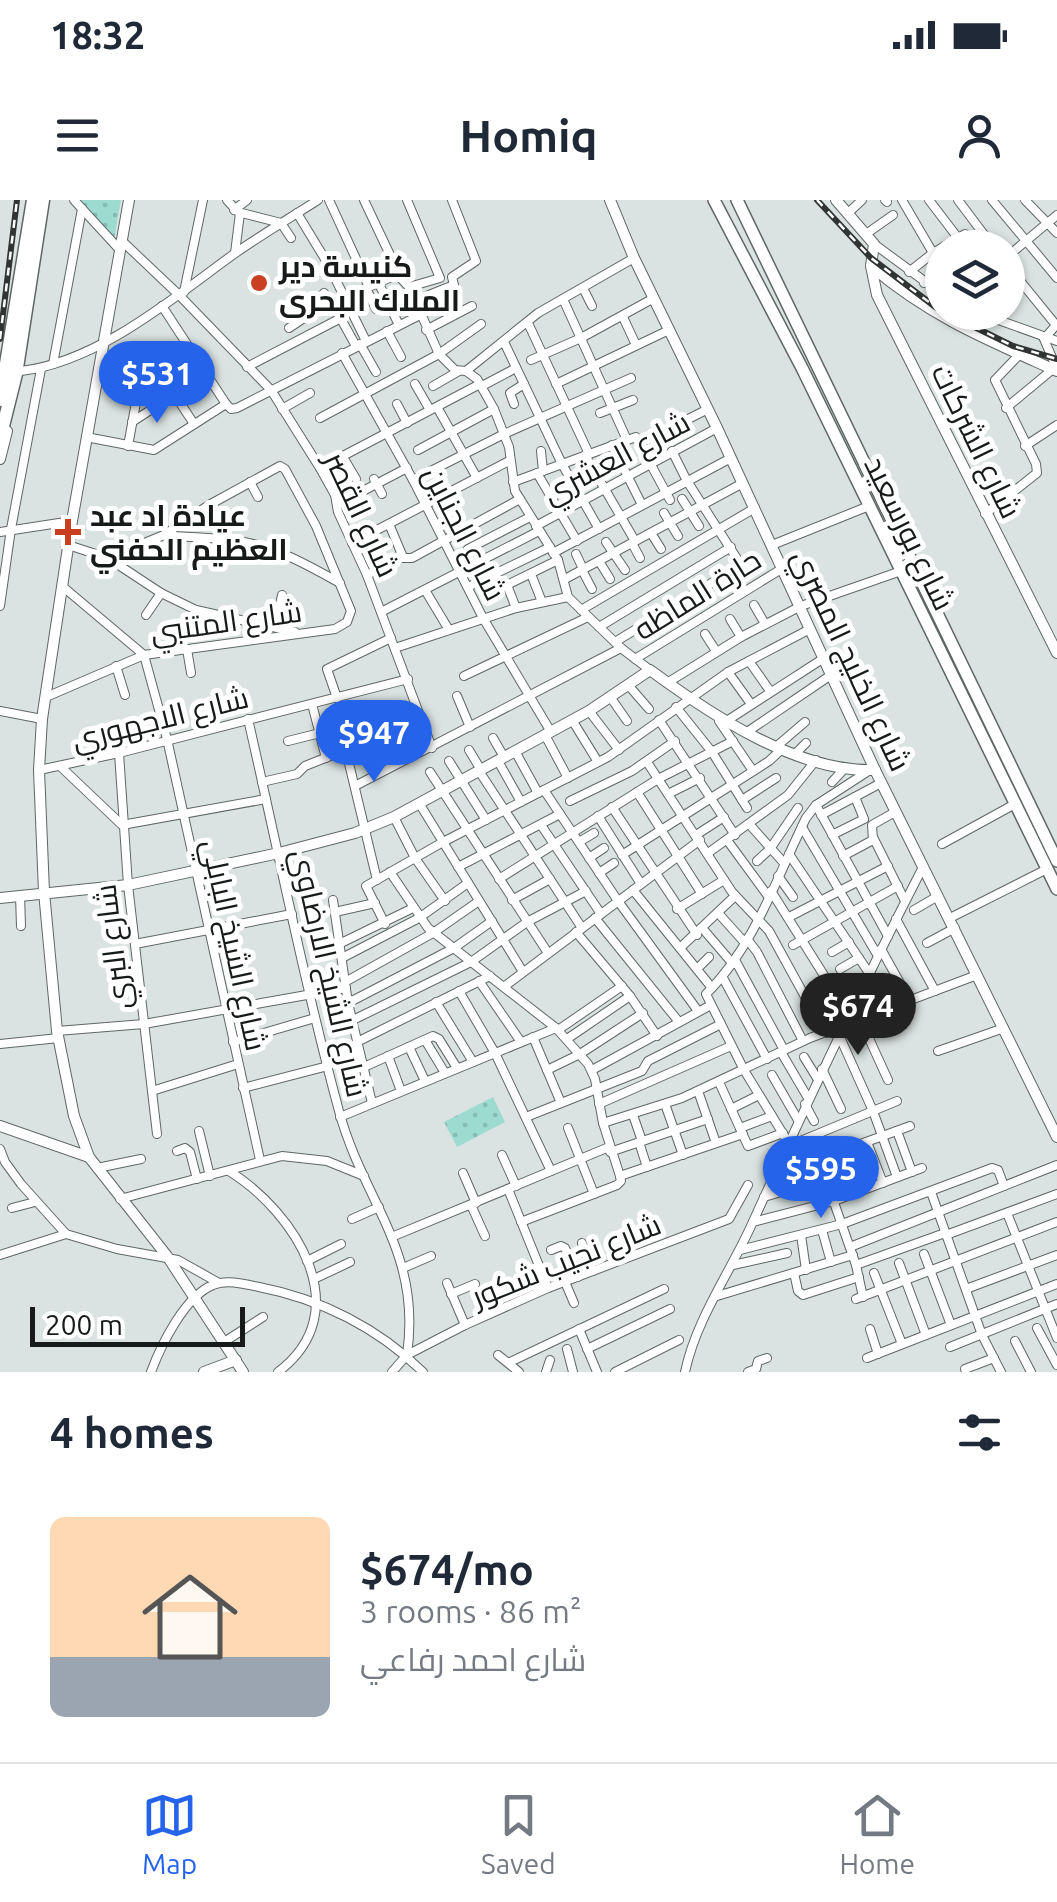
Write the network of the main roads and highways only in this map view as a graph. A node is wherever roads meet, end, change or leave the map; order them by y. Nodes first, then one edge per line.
1 (33, 200) edge
2 (45, 200) edge
3 (714, 200) edge
4 (737, 200) edge
5 (778, 288) junction
6 (764, 294) junction
7 (0, 400) edge
8 (0, 438) edge
9 (1052, 865) edge
10 (1057, 889) edge

1 - 7 highway
2 - 8 highway
3 - 6 main road, شارع بورسعيد
4 - 5 main road, شارع بورسعيد
5 - 6 main road
5 - 9 main road, شارع بورسعيد
6 - 9 main road, شارع بورسعيد
9 - 10 main road, شارع بورسعيد

